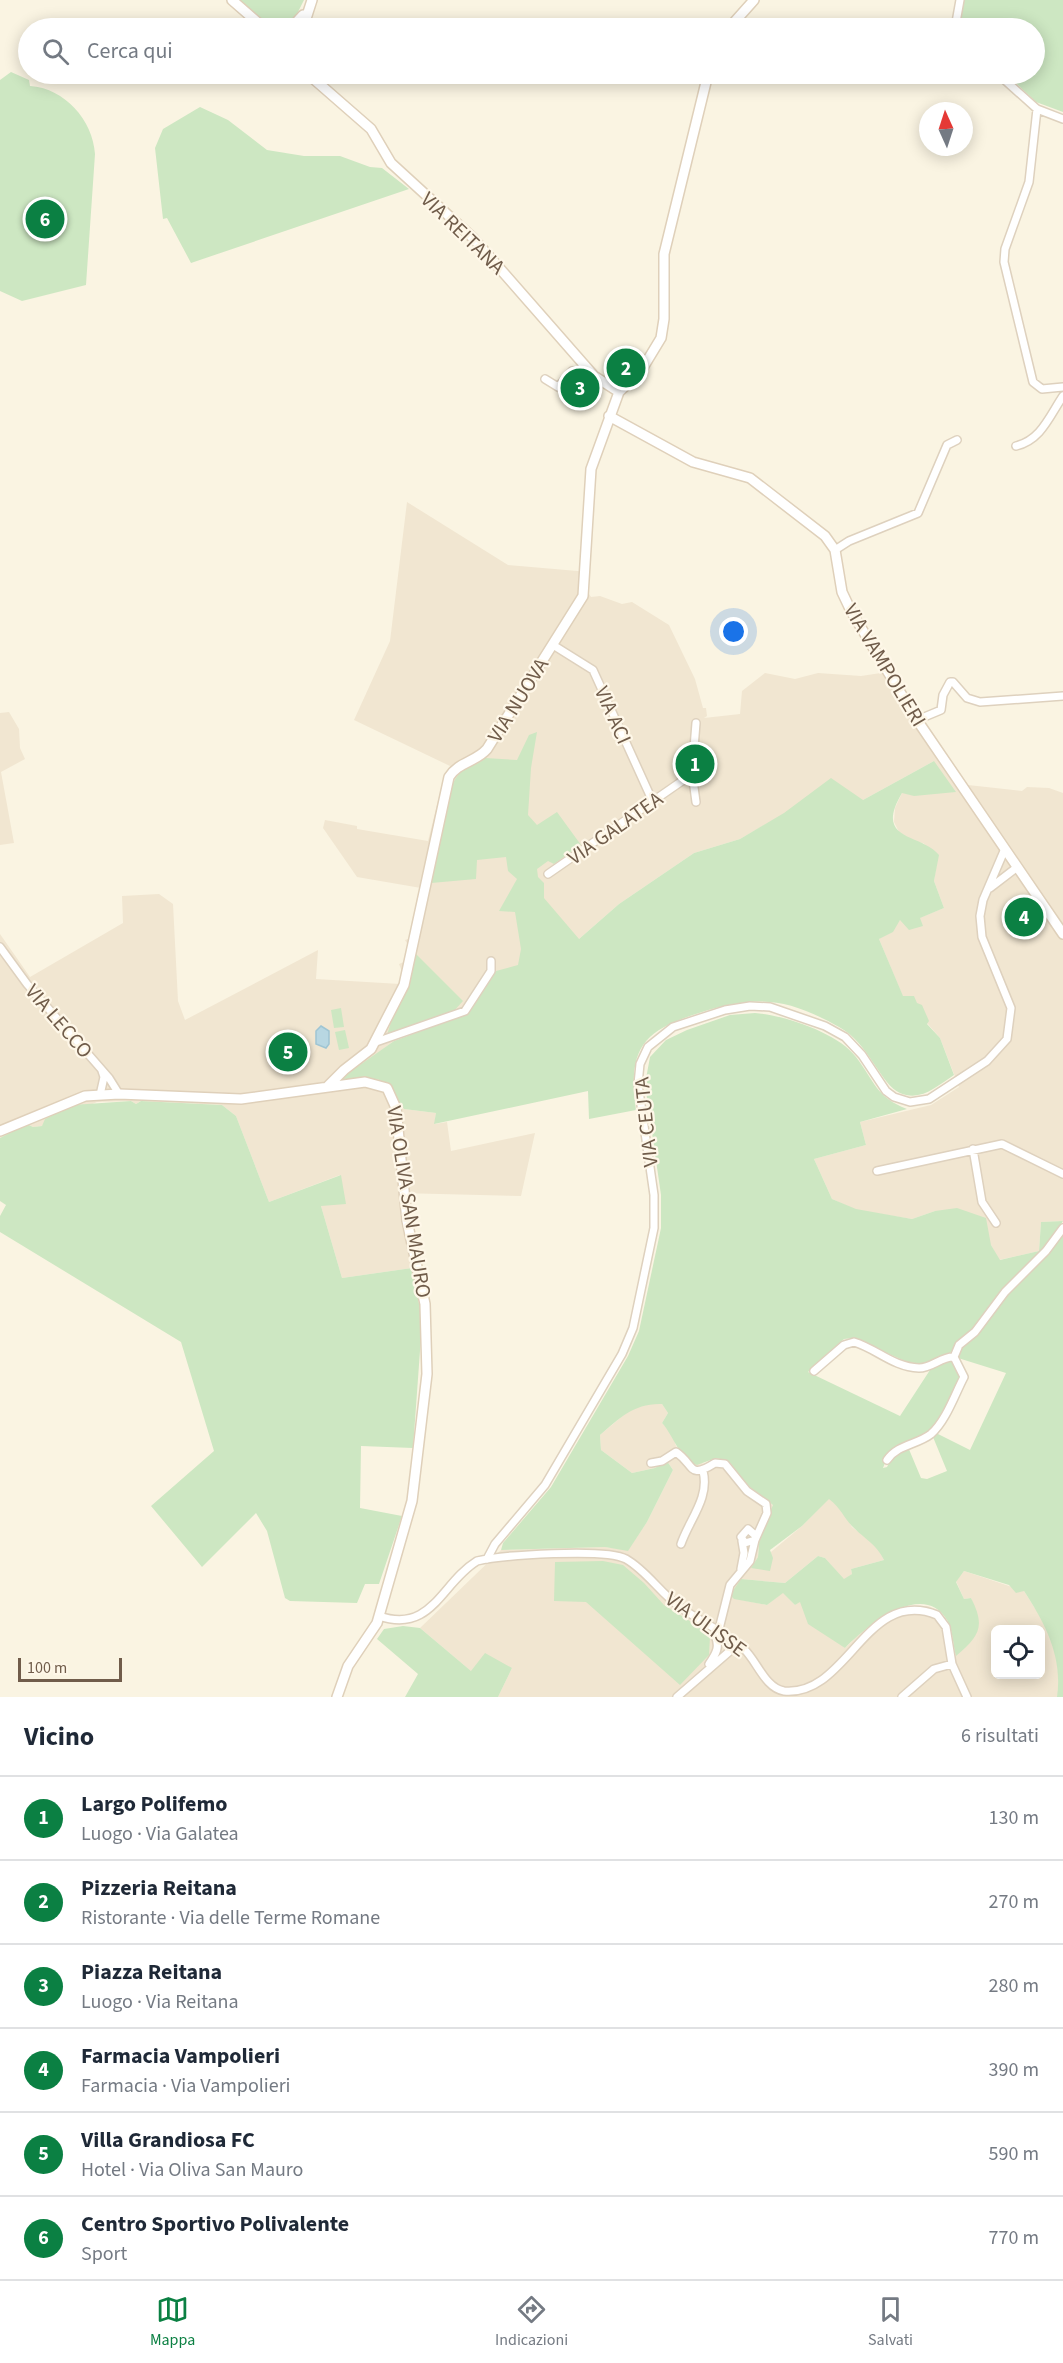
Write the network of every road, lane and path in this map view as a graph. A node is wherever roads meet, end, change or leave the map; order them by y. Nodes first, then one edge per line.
1 (232, 0) edge
2 (312, 0) edge
3 (754, 0) edge
4 (960, 0) edge
5 (307, 11) junction
6 (252, 18) edge
7 (300, 18) edge
8 (305, 18) edge
9 (738, 18) edge
10 (957, 18) edge
11 (319, 84) edge
12 (706, 84) edge
13 (1009, 84) edge
14 (1037, 109) junction
15 (1063, 119) edge
16 (594, 376) junction
17 (545, 380) dead end
18 (1063, 387) edge
19 (619, 392) junction
20 (1063, 396) edge
21 (609, 416) junction
22 (957, 440) dead end
23 (1016, 446) dead end
24 (835, 550) junction
25 (554, 645) junction
26 (1063, 696) edge
27 (916, 720) junction
28 (696, 723) dead end
29 (693, 778) junction
30 (653, 802) junction
31 (696, 802) dead end
32 (1004, 851) junction
33 (1016, 868) junction
34 (548, 874) dead end
35 (988, 889) junction
36 (1063, 934) edge
37 (0, 947) edge
38 (491, 961) dead end
39 (376, 1042) junction
40 (102, 1069) junction
41 (327, 1087) junction
42 (118, 1094) junction
43 (100, 1095) junction
44 (0, 1131) edge
45 (973, 1149) junction
46 (877, 1171) dead end
47 (1063, 1174) edge
48 (996, 1223) dead end
49 (1063, 1228) edge
50 (954, 1357) junction
51 (814, 1371) dead end
52 (887, 1460) dead end
53 (651, 1463) dead end
54 (703, 1471) junction
55 (764, 1517) junction
56 (748, 1529) junction
57 (756, 1538) junction
58 (742, 1541) junction
59 (681, 1544) dead end
60 (487, 1559) junction
61 (741, 1569) junction
62 (379, 1616) junction
63 (717, 1634) junction
64 (730, 1638) junction
65 (738, 1644) junction
66 (717, 1653) junction
67 (952, 1664) junction
68 (700, 1676) junction
69 (337, 1697) edge
70 (677, 1697) edge
71 (902, 1697) edge
72 (967, 1697) edge

1 - 6 street
2 - 5 street
3 - 9 street
4 - 10 street
5 - 7 street
5 - 8 street
11 - 16 street, VIA REITANA
12 - 19 street
13 - 14 street
14 - 15 street
14 - 18 street
16 - 17 street
16 - 19 street, VIA REITANA
19 - 21 street, VIA NUOVA
20 - 23 street
21 - 24 street
21 - 25 street, VIA NUOVA
22 - 24 street
24 - 27 street, VIA VAMPOLIERI
25 - 30 street, VIA ACI
25 - 39 street, VIA NUOVA
26 - 27 street
27 - 32 street, VIA VAMPOLIERI
28 - 29 street
29 - 30 street, VIA GALATEA
29 - 31 street
30 - 34 street, VIA GALATEA
32 - 33 street, VIA VAMPOLIERI
32 - 35 street, VIA CEUTA
33 - 35 street
33 - 36 street, VIA VAMPOLIERI
35 - 60 street, VIA CEUTA
37 - 40 street, VIA LECCO
38 - 39 street
39 - 41 street, VIA NUOVA
40 - 42 street, VIA LECCO
40 - 43 street
41 - 42 street, VIA OLIVA SAN MAURO
41 - 62 street, VIA OLIVA SAN MAURO
42 - 43 street, VIA OLIVA SAN MAURO
43 - 44 street, VIA OLIVA SAN MAURO
45 - 46 street
45 - 47 street
45 - 48 street
49 - 50 street
50 - 51 street
50 - 52 street
53 - 54 street
54 - 55 street
54 - 59 street
55 - 56 street
55 - 57 street
56 - 57 street
56 - 58 street
57 - 58 street
57 - 61 street
58 - 61 street
60 - 62 street, VIA ULISSE
60 - 63 street, VIA ULISSE
61 - 63 street
62 - 69 street, VIA OLIVA SAN MAURO
63 - 64 street, VIA ULISSE
63 - 66 street
64 - 65 street, VIA ULISSE
64 - 66 street
65 - 67 street, VIA ULISSE
65 - 68 street
66 - 68 street
67 - 71 street
67 - 72 street, VIA ULISSE
68 - 70 street

